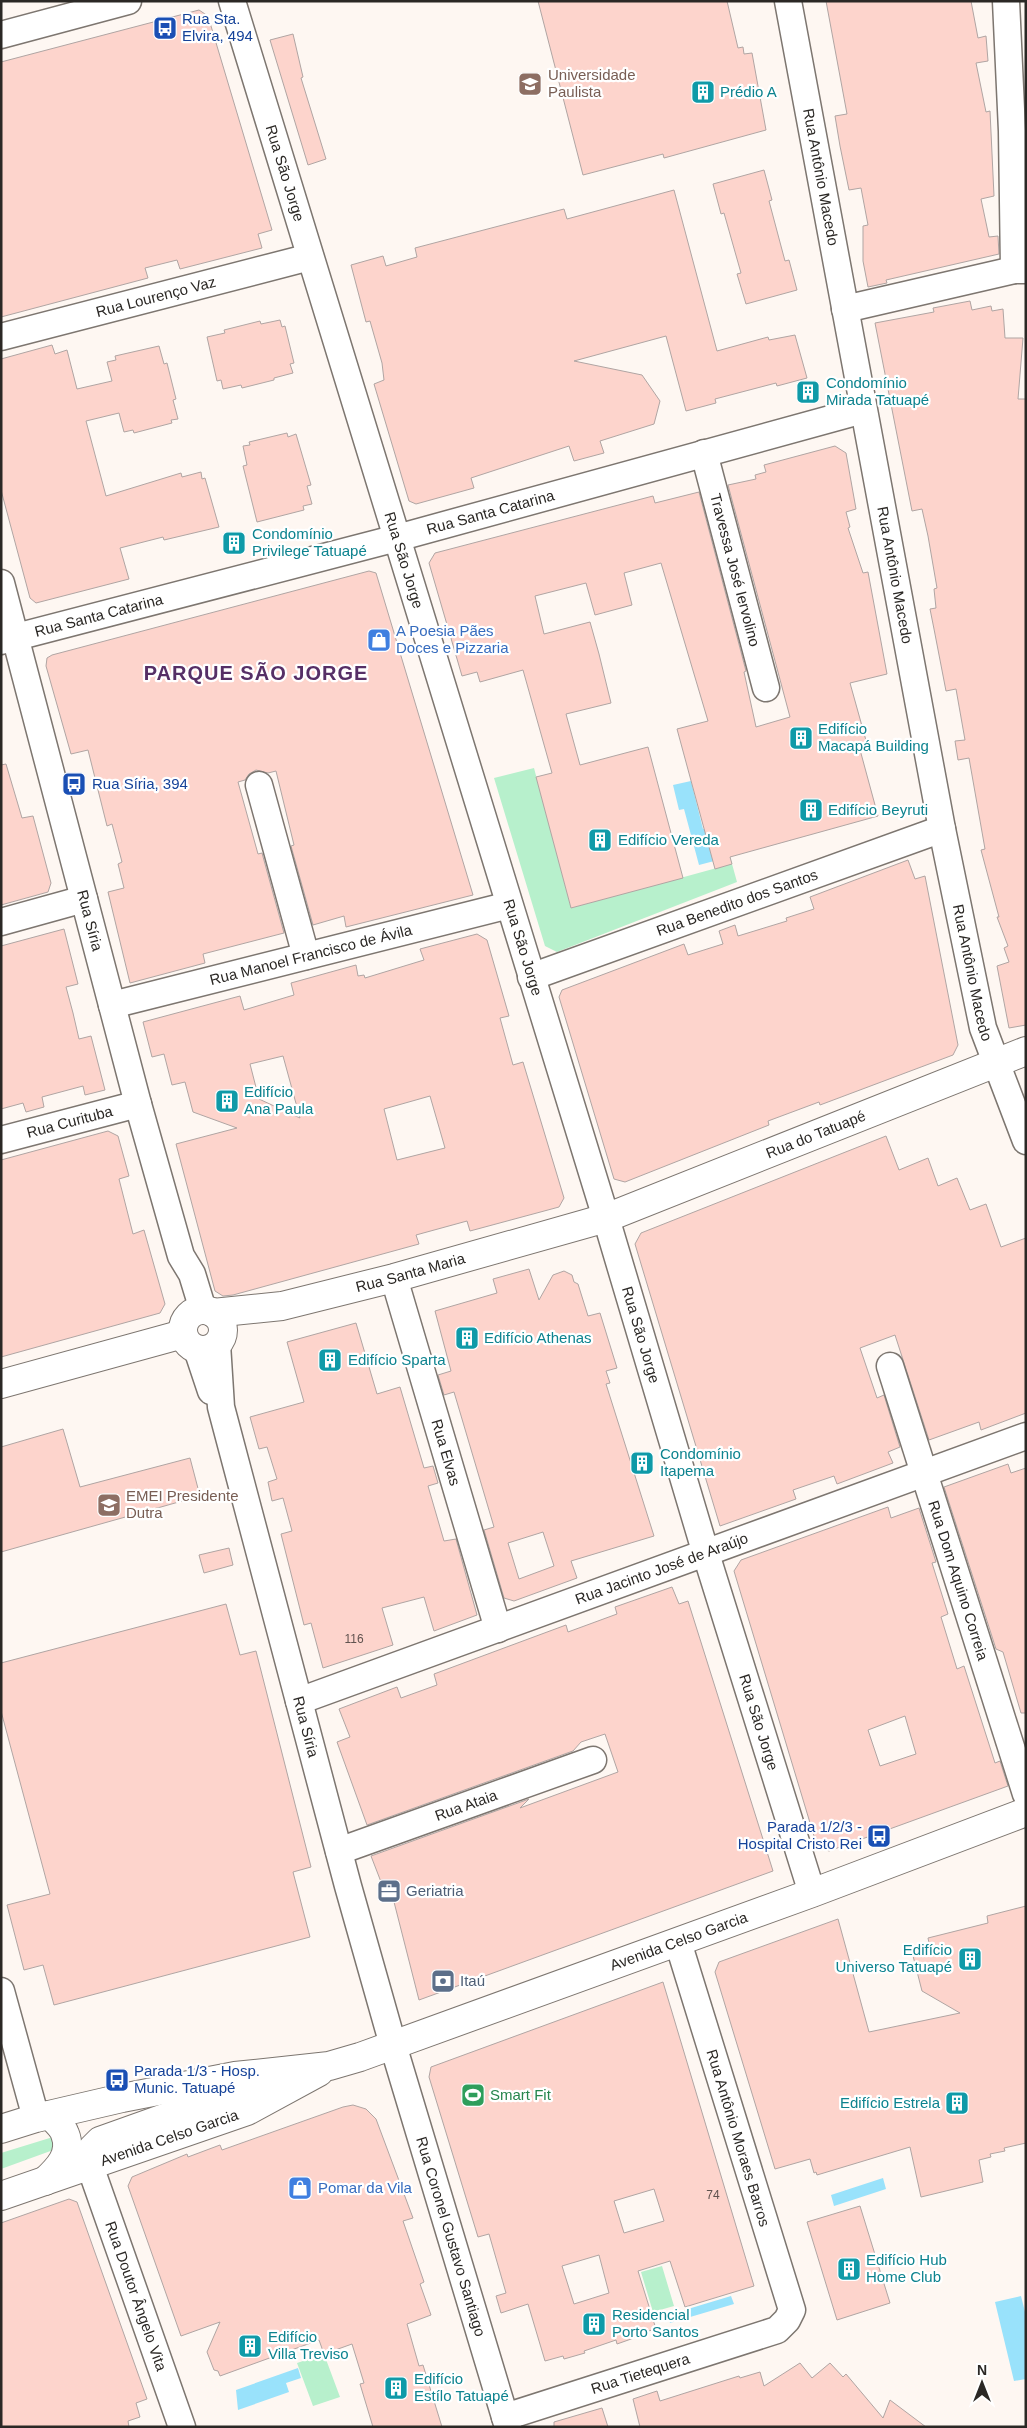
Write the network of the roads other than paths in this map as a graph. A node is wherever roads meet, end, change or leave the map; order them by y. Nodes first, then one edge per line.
1 (128, 1) edge
2 (232, 1) edge
3 (788, 1) edge
4 (1006, 1) edge
5 (1, 35) edge
6 (1019, 131) edge
7 (310, 257) junction
8 (1020, 270) edge
9 (845, 309) junction
10 (1, 338) edge
11 (863, 410) junction
12 (704, 453) junction
13 (397, 538) junction
14 (1, 583) edge
15 (9, 639) edge
16 (766, 688) dead end
17 (259, 785) dead end
18 (942, 829) junction
19 (84, 899) junction
20 (509, 905) junction
21 (1, 922) edge
22 (306, 956) junction
23 (531, 977) junction
24 (112, 1005) junction
25 (1026, 1051) edge
26 (997, 1062) junction
27 (138, 1104) junction
28 (1, 1140) edge
29 (1026, 1141) edge
30 (606, 1218) junction
31 (394, 1278) junction
32 (200, 1328) junction
33 (890, 1366) dead end
34 (1, 1384) edge
35 (1026, 1436) edge
36 (924, 1474) junction
37 (706, 1554) junction
38 (498, 1629) junction
39 (298, 1701) junction
40 (593, 1760) dead end
41 (1026, 1794) edge
42 (1026, 1812) edge
43 (339, 1851) junction
44 (812, 1893) junction
45 (678, 1942) junction
46 (1, 1991) edge
47 (393, 2045) junction
48 (330, 2066) junction
49 (292, 2069) junction
50 (43, 2117) junction
51 (1, 2129) edge
52 (90, 2166) junction
53 (45, 2181) junction
54 (1, 2196) edge
55 (777, 2330) joint
56 (506, 2422) edge
57 (182, 2427) edge

1 - 5 street
2 - 7 street, Rua São Jorge
3 - 9 street, Rua Antônio Macedo
4 - 6 street
6 - 8 street
7 - 10 street, Rua Lourenço Vaz
7 - 13 street, Rua São Jorge
8 - 9 street
9 - 11 street, Rua Antônio Macedo
11 - 12 street, Rua Santa Catarina
11 - 18 street, Rua Antônio Macedo
12 - 13 street, Rua Santa Catarina
12 - 16 street, Travessa José Iervolino
13 - 15 street, Rua Santa Catarina
13 - 20 street, Rua São Jorge
14 - 15 street, Rua Síria
15 - 19 street, Rua Síria
17 - 22 street
18 - 23 street, Rua Benedito dos Santos
18 - 26 street, Rua Antônio Macedo
19 - 21 street
19 - 24 street, Rua Síria
20 - 22 street, Rua Manoel Francisco de Ávila
20 - 23 street, Rua São Jorge
22 - 24 street, Rua Manoel Francisco de Ávila
23 - 30 street, Rua São Jorge
24 - 27 street, Rua Síria
25 - 26 main road, Rua do Tatuapé
26 - 29 street, Rua Antônio Macedo
26 - 30 main road, Rua do Tatuapé
27 - 28 street, Rua Curituba
27 - 32 street, Rua Síria
30 - 31 main road, Rua Santa Maria
30 - 37 street, Rua São Jorge
31 - 32 main road, Rua Santa Maria
31 - 38 street, Rua Elvas
32 - 34 main road, Rua Santa Maria
32 - 39 street, Rua Síria
33 - 36 street, Rua Dom Aquino Correia
35 - 36 street, Rua Jacinto José de Araújo
36 - 37 street, Rua Jacinto José de Araújo
36 - 41 street, Rua Dom Aquino Correia
37 - 38 street, Rua Jacinto José de Araújo
37 - 44 street, Rua São Jorge
38 - 39 street, Rua Jacinto José de Araújo
39 - 43 street, Rua Síria
40 - 43 street, Rua Ataia
42 - 44 main road, Avenida Celso Garcia
43 - 47 street, Rua Síria
44 - 45 main road, Avenida Celso Garcia
45 - 47 main road, Avenida Celso Garcia
45 - 55 street, Rua Antônio Moraes Barros
46 - 50 street
47 - 48 main road, Avenida Celso Garcia
47 - 56 street, Rua Coronel Gustavo Santiago
48 - 49 main road, Avenida Celso Garcia
48 - 52 main road, Avenida Celso Garcia
49 - 50 main road, Avenida Celso Garcia
49 - 52 main road
50 - 51 main road, Avenida Celso Garcia
50 - 53 main road
52 - 53 main road, Avenida Celso Garcia
52 - 57 street, Rua Doutor Ângelo Vita
53 - 54 main road, Avenida Celso Garcia
55 - 56 street, Rua Tietequera

